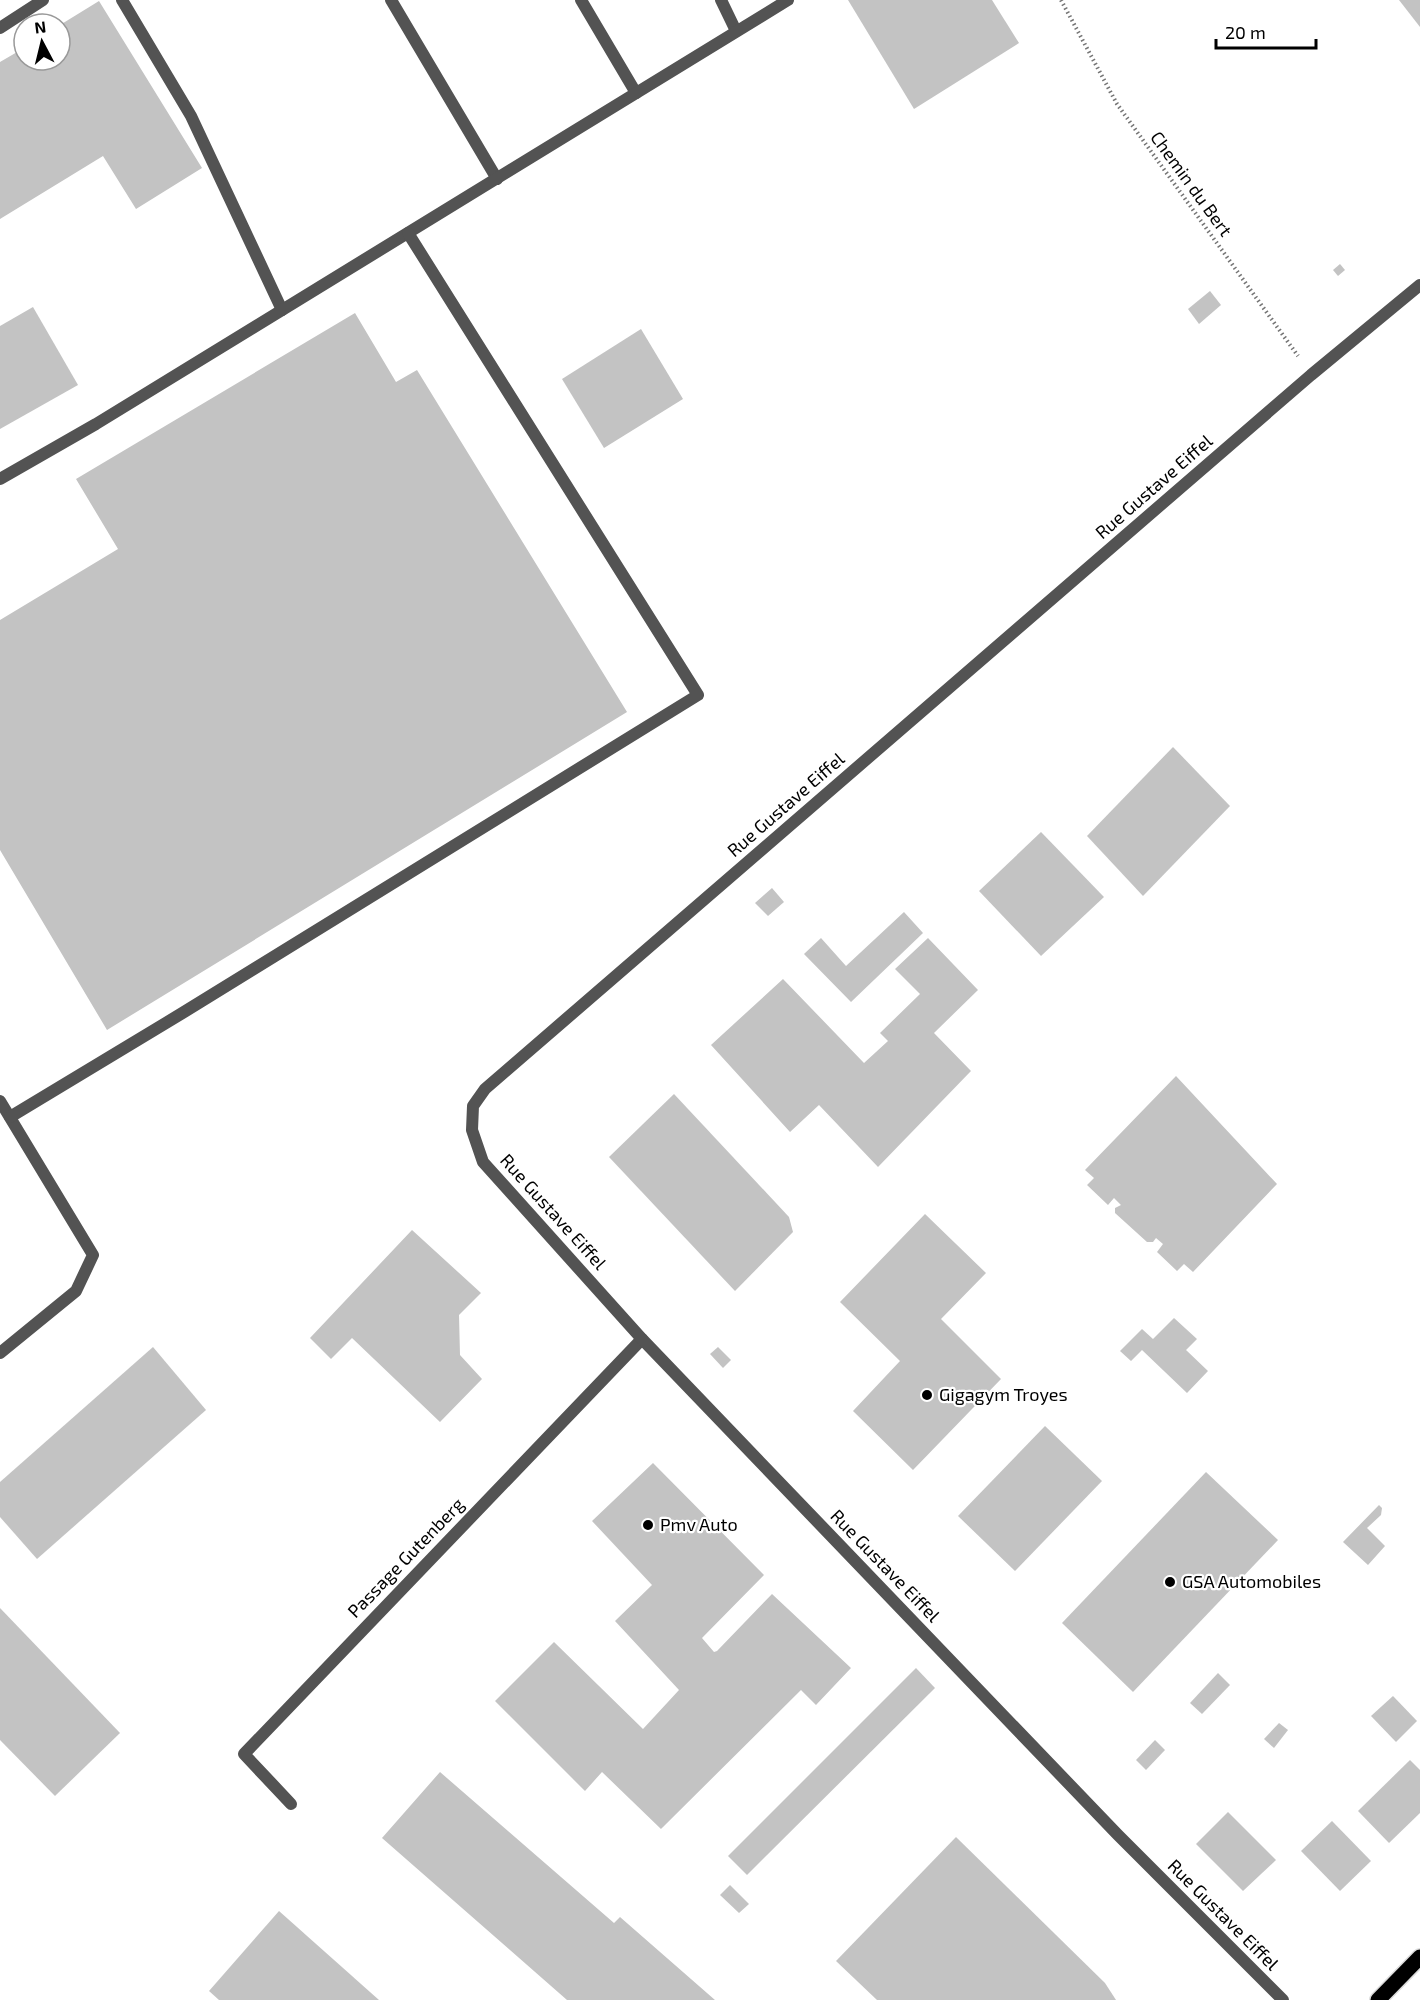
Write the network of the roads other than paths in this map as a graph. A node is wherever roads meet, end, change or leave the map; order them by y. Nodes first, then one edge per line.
1 (44, 0) edge
2 (122, 0) edge
3 (391, 0) edge
4 (581, 0) edge
5 (721, 0) edge
6 (788, 0) edge
7 (0, 28) edge
8 (736, 32) junction
9 (636, 93) junction
10 (497, 179) junction
11 (408, 233) junction
12 (1420, 285) edge
13 (282, 310) junction
14 (0, 479) edge
15 (0, 1101) edge
16 (10, 1117) junction
17 (642, 1339) junction
18 (0, 1353) edge
19 (291, 1804) dead end
20 (1420, 1957) edge
21 (1283, 2000) edge
22 (1378, 2000) edge

1 - 7 street
2 - 13 street
3 - 10 street
4 - 9 street
5 - 8 street
6 - 8 street
8 - 9 street
9 - 10 street
10 - 11 street
11 - 13 street
11 - 16 street
12 - 17 street, Rue Gustave Eiffel
13 - 14 street
15 - 16 street
16 - 18 street
17 - 19 street, Passage Gutenberg
17 - 21 street, Rue Gustave Eiffel
20 - 22 main road

